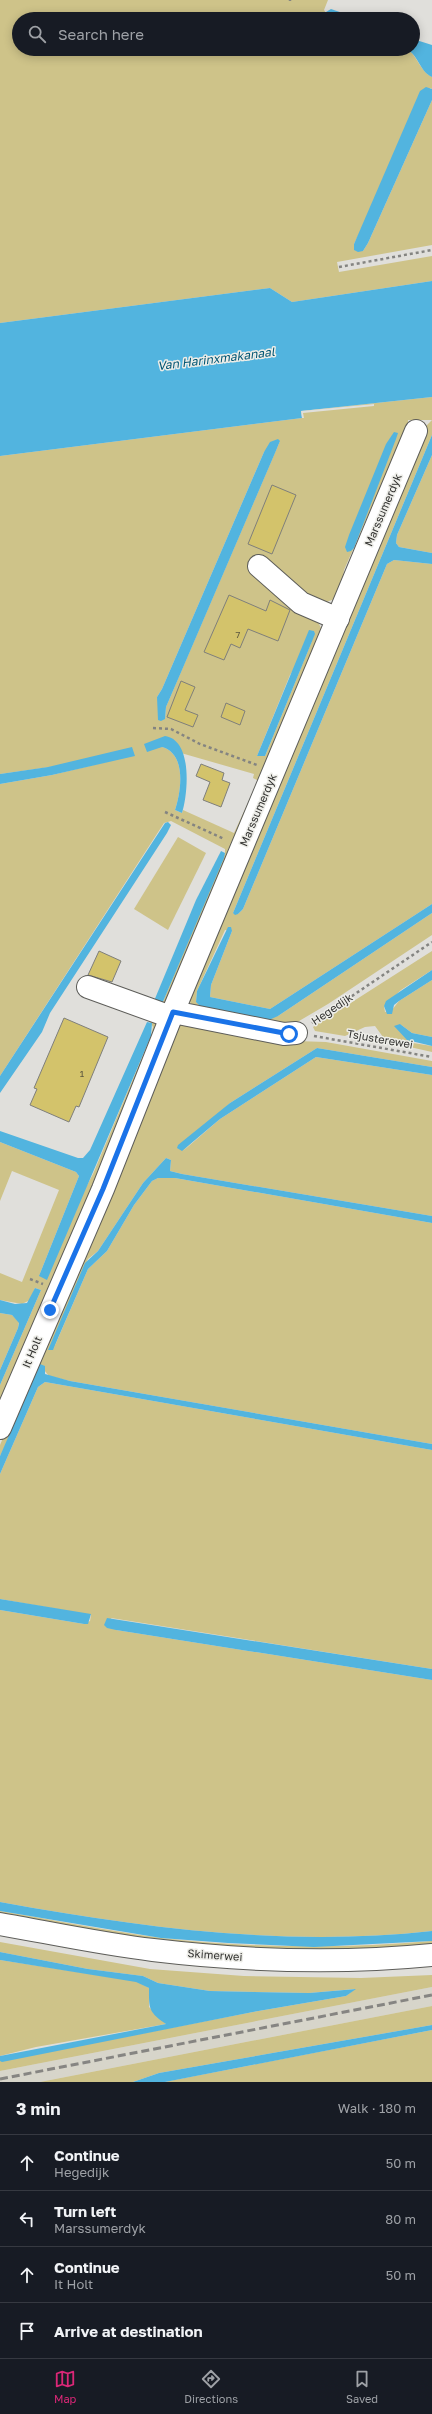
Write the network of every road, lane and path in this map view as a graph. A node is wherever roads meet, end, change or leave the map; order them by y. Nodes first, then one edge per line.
1 (432, 250) edge
2 (339, 267) dead end
3 (416, 431) dead end
4 (259, 566) dead end
5 (338, 619) junction
6 (153, 728) dead end
7 (274, 772) junction
8 (165, 812) dead end
9 (242, 848) junction
10 (432, 942) edge
11 (88, 987) dead end
12 (172, 1015) junction
13 (296, 1033) joint
14 (326, 1038) dead end
15 (432, 1057) edge
16 (103, 1189) joint
17 (0, 1428) edge
18 (0, 1924) edge
19 (432, 1955) edge

1 - 2 path
3 - 5 street, Marssumerdyk
4 - 5 street
5 - 7 street, Marssumerdyk
6 - 7 path
7 - 9 street, Marssumerdyk
8 - 9 path
9 - 12 street, Marssumerdyk
10 - 13 path, Hegedijk
11 - 12 street
12 - 13 street
12 - 16 street, Marssumerdyk
14 - 15 path, Tsjusterewei
16 - 17 street, It Holt
18 - 19 street, Skimerwei

